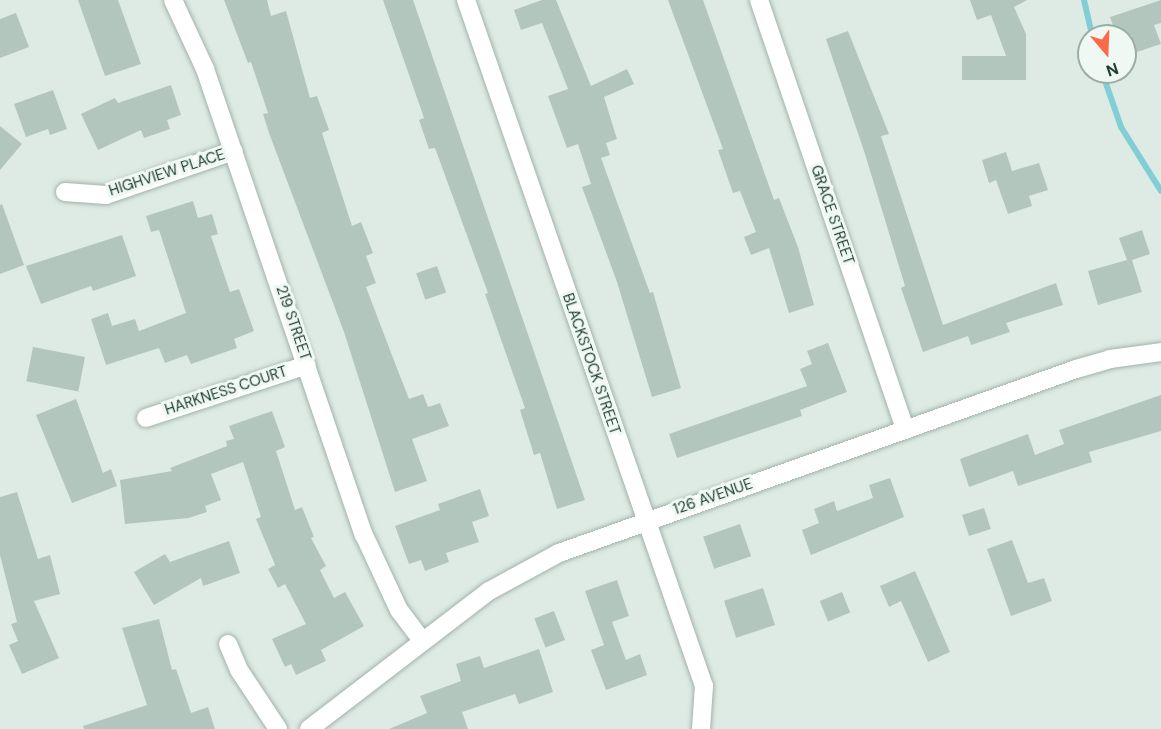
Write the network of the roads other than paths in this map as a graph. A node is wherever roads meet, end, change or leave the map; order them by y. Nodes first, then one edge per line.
1 (173, 0) edge
2 (466, 0) edge
3 (759, 0) edge
4 (234, 151) junction
5 (65, 192) dead end
6 (1161, 352) edge
7 (307, 364) junction
8 (146, 418) dead end
9 (905, 430) junction
10 (645, 522) junction
11 (422, 640) junction
12 (228, 644) dead end
13 (278, 729) edge
14 (309, 729) edge
15 (701, 729) edge

1 - 4 street, 219 STREET
2 - 10 street, BLACKSTOCK STREET
3 - 9 street, GRACE STREET
4 - 5 street, HIGHVIEW PLACE
4 - 7 street, 219 STREET
6 - 9 street, 126 AVENUE
7 - 8 street, HARKNESS COURT
7 - 11 street, 219 STREET
9 - 10 street, 126 AVENUE
10 - 11 street, 126 AVENUE
10 - 15 street, BLACKSTOCK STREET
11 - 14 street, 126 AVENUE
12 - 13 street

